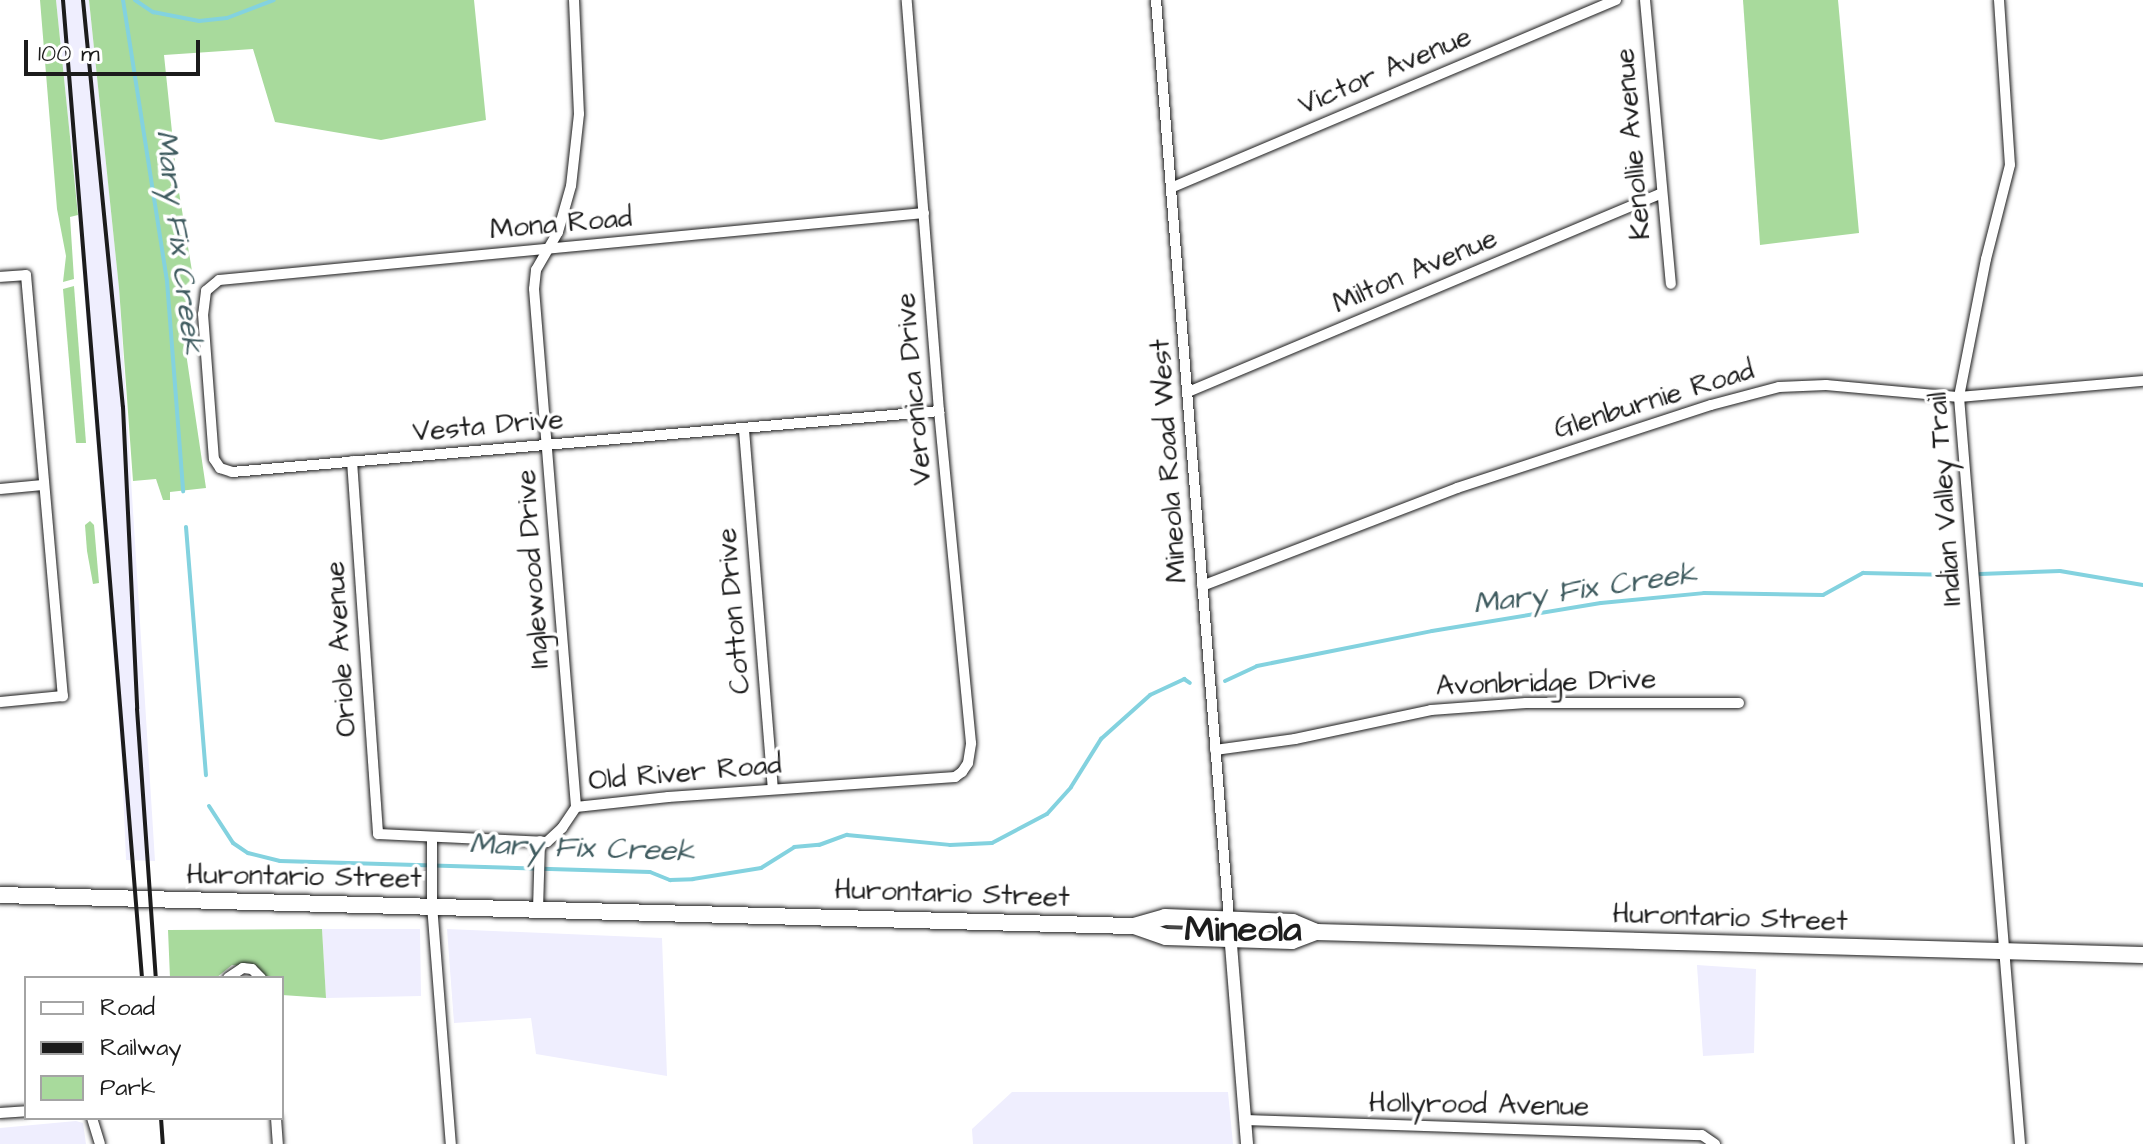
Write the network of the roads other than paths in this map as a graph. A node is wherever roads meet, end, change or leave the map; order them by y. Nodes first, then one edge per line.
1 (574, 0) edge
2 (907, 0) edge
3 (1156, 0) edge
4 (1616, 0) edge
5 (1645, 0) edge
6 (1999, 0) edge
7 (1173, 187) junction
8 (1660, 194) junction
9 (924, 213) junction
10 (547, 249) junction
11 (0, 277) edge
12 (1671, 284) dead end
13 (206, 291) joint
14 (2143, 381) edge
15 (1188, 392) junction
16 (1959, 397) junction
17 (939, 411) junction
18 (744, 430) junction
19 (547, 446) junction
20 (352, 461) junction
21 (43, 485) junction
22 (0, 489) edge
23 (1202, 586) junction
24 (0, 702) edge
25 (1739, 703) dead end
26 (1215, 750) junction
27 (962, 772) joint
28 (773, 789) junction
29 (576, 807) junction
30 (432, 838) junction
31 (540, 841) junction
32 (0, 895) edge
33 (432, 905) junction
34 (538, 909) junction
35 (1229, 920) junction
36 (1134, 926) junction
37 (1316, 932) junction
38 (1230, 939) junction
39 (2004, 952) junction
40 (2143, 955) edge
41 (231, 976) edge
42 (259, 976) edge
43 (24, 1111) edge
44 (0, 1113) edge
45 (94, 1120) edge
46 (276, 1120) edge
47 (1245, 1120) junction
48 (1713, 1141) edge
49 (100, 1144) edge
50 (278, 1144) edge
51 (451, 1144) edge
52 (1247, 1144) edge
53 (2020, 1144) edge

1 - 10 street, Inglewood Drive
2 - 9 street, Veronica Drive
3 - 7 street, Mineola Road West
4 - 7 street, Victor Avenue
5 - 8 street, Kenollie Avenue
6 - 16 street, Indian Valley Trail
7 - 15 street, Mineola Road West
8 - 12 street, Kenollie Avenue
8 - 15 street, Milton Avenue
9 - 10 street, Mona Road
9 - 17 street, Veronica Drive
10 - 13 street, Mona Road
10 - 19 street, Inglewood Drive
11 - 21 street
13 - 20 street, Vesta Drive
14 - 16 street, Glenburnie Road
15 - 23 street, Mineola Road West
16 - 23 street, Glenburnie Road
16 - 39 street, Indian Valley Trail
17 - 18 street, Vesta Drive
17 - 27 street, Veronica Drive
18 - 19 street, Vesta Drive
18 - 28 street, Cotton Drive
19 - 20 street, Vesta Drive
19 - 29 street, Inglewood Drive
20 - 30 street, Oriole Avenue
21 - 22 street
21 - 24 street
23 - 26 street, Mineola Road West
25 - 26 street, Avonbridge Drive
26 - 35 street, Mineola Road West
27 - 28 street, Old River Road
28 - 29 street, Old River Road
29 - 31 street, Old River Road
30 - 31 street
30 - 33 street
31 - 34 street
32 - 33 main road, Hurontario Street
33 - 34 main road, Hurontario Street
33 - 51 street
34 - 36 main road, Hurontario Street
35 - 36 main road, Hurontario Street
35 - 37 main road, Hurontario Street
35 - 38 street
36 - 38 main road, Hurontario Street
37 - 38 main road, Hurontario Street
37 - 39 main road, Hurontario Street
38 - 47 street
39 - 40 main road, Hurontario Street
39 - 53 street, Indian Valley Trail
41 - 42 street
43 - 44 street
45 - 49 street
46 - 50 street
47 - 48 street, Hollyrood Avenue
47 - 52 street

